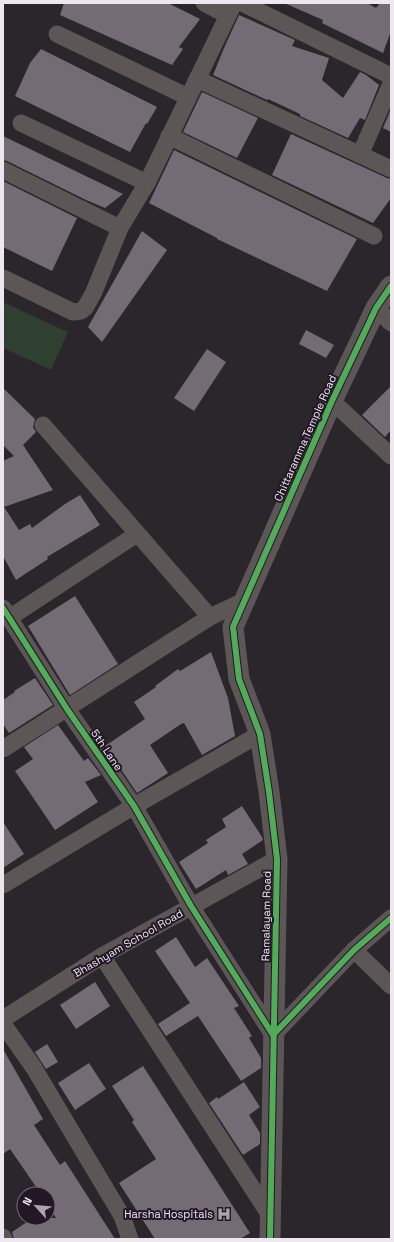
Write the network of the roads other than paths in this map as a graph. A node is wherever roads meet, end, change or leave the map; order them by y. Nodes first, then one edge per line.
1 (204, 3) edge
2 (242, 3) edge
3 (231, 9) edge
4 (57, 34) dead end
5 (391, 76) edge
6 (197, 78) junction
7 (391, 84) edge
8 (188, 96) junction
9 (21, 123) dead end
10 (169, 136) junction
11 (360, 155) junction
12 (391, 169) edge
13 (3, 170) edge
14 (147, 183) junction
15 (120, 228) junction
16 (374, 236) dead end
17 (3, 278) edge
18 (391, 286) edge
19 (376, 308) junction
20 (391, 323) edge
21 (332, 401) junction
22 (43, 425) dead end
23 (391, 456) edge
24 (137, 534) junction
25 (244, 602) junction
26 (6, 613) edge
27 (210, 617) junction
28 (67, 709) junction
29 (260, 734) junction
30 (3, 749) edge
31 (134, 806) junction
32 (277, 859) junction
33 (3, 885) edge
34 (192, 906) junction
35 (391, 918) edge
36 (354, 950) junction
37 (102, 956) junction
38 (391, 986) edge
39 (3, 1019) edge
40 (3, 1024) edge
41 (273, 1035) junction
42 (271, 1218) junction
43 (130, 1239) edge
44 (270, 1239) edge

1 - 3 street
2 - 5 street
3 - 6 street
4 - 8 street
6 - 8 street
6 - 11 street
7 - 11 street
8 - 10 street
9 - 14 street
10 - 14 street
10 - 16 street
11 - 12 street
13 - 15 street
14 - 15 street
15 - 17 street
18 - 19 street, Chittaramma Temple Road
19 - 20 street
19 - 21 street, Chittaramma Temple Road
21 - 23 street
21 - 25 street, Chittaramma Temple Road
22 - 24 street
24 - 26 street
24 - 27 street
25 - 27 street
25 - 29 street, Ramalayam Road
26 - 28 street, 5th Lane
27 - 28 street
28 - 30 street
28 - 31 street, 5th Lane
29 - 31 street
29 - 32 street, Ramalayam Road
31 - 33 street
31 - 34 street, 5th Lane
32 - 34 street, Bhashyam School Road
32 - 41 street, Ramalayam Road
34 - 37 street, Bhashyam School Road
34 - 41 street, 5th Lane
35 - 36 street
36 - 38 street
36 - 41 street
37 - 39 street, Bhashyam School Road
37 - 42 street
40 - 43 street
41 - 42 street, Ramalayam Road
42 - 44 street, Ramalayam Road

